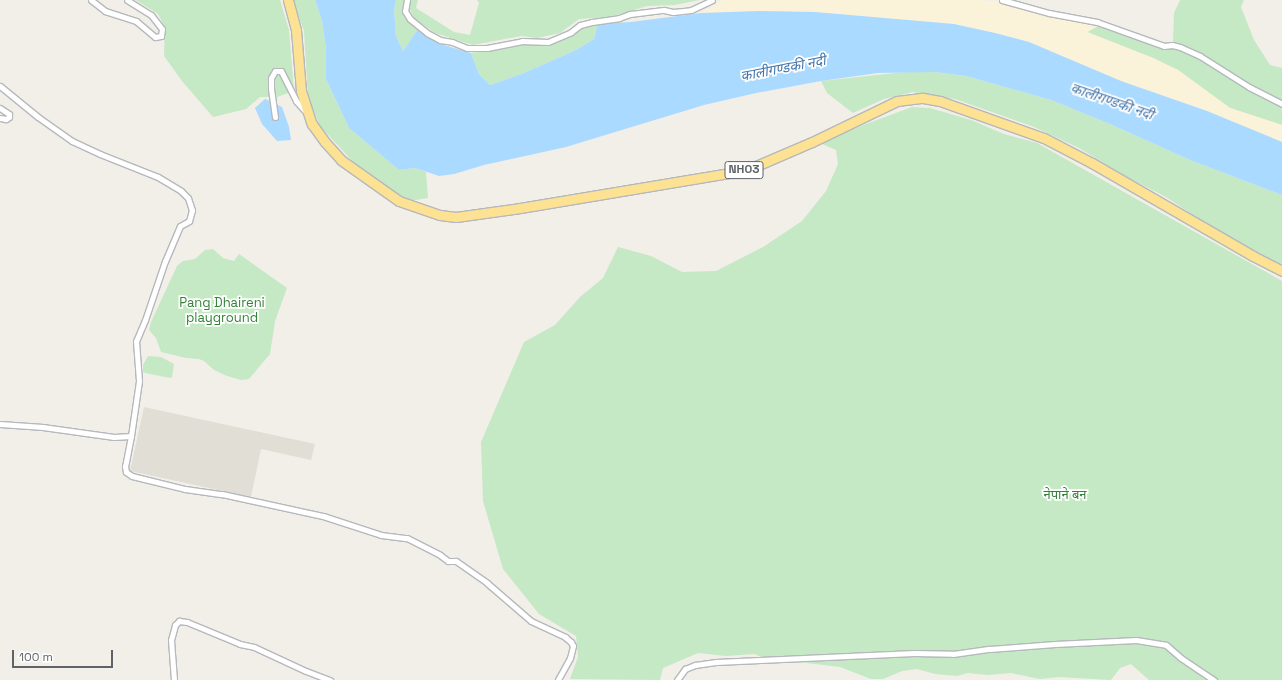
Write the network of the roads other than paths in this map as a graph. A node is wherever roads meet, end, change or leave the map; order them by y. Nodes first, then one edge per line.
1 (91, 0) edge
2 (127, 0) edge
3 (288, 0) edge
4 (407, 0) edge
5 (712, 0) edge
6 (1002, 0) edge
7 (0, 86) edge
8 (1282, 104) edge
9 (0, 108) edge
10 (275, 117) dead end
11 (0, 118) edge
12 (312, 124) junction
13 (1282, 271) edge
14 (0, 424) edge
15 (131, 436) junction
16 (174, 680) edge
17 (330, 680) edge
18 (558, 680) edge
19 (677, 680) edge
20 (1214, 680) edge

1 - 2 street
3 - 12 highway, NH03
4 - 5 street
6 - 8 street
7 - 15 street
9 - 11 street
10 - 12 street
12 - 13 highway, NH03
14 - 15 street
15 - 18 street
16 - 17 street
19 - 20 street

